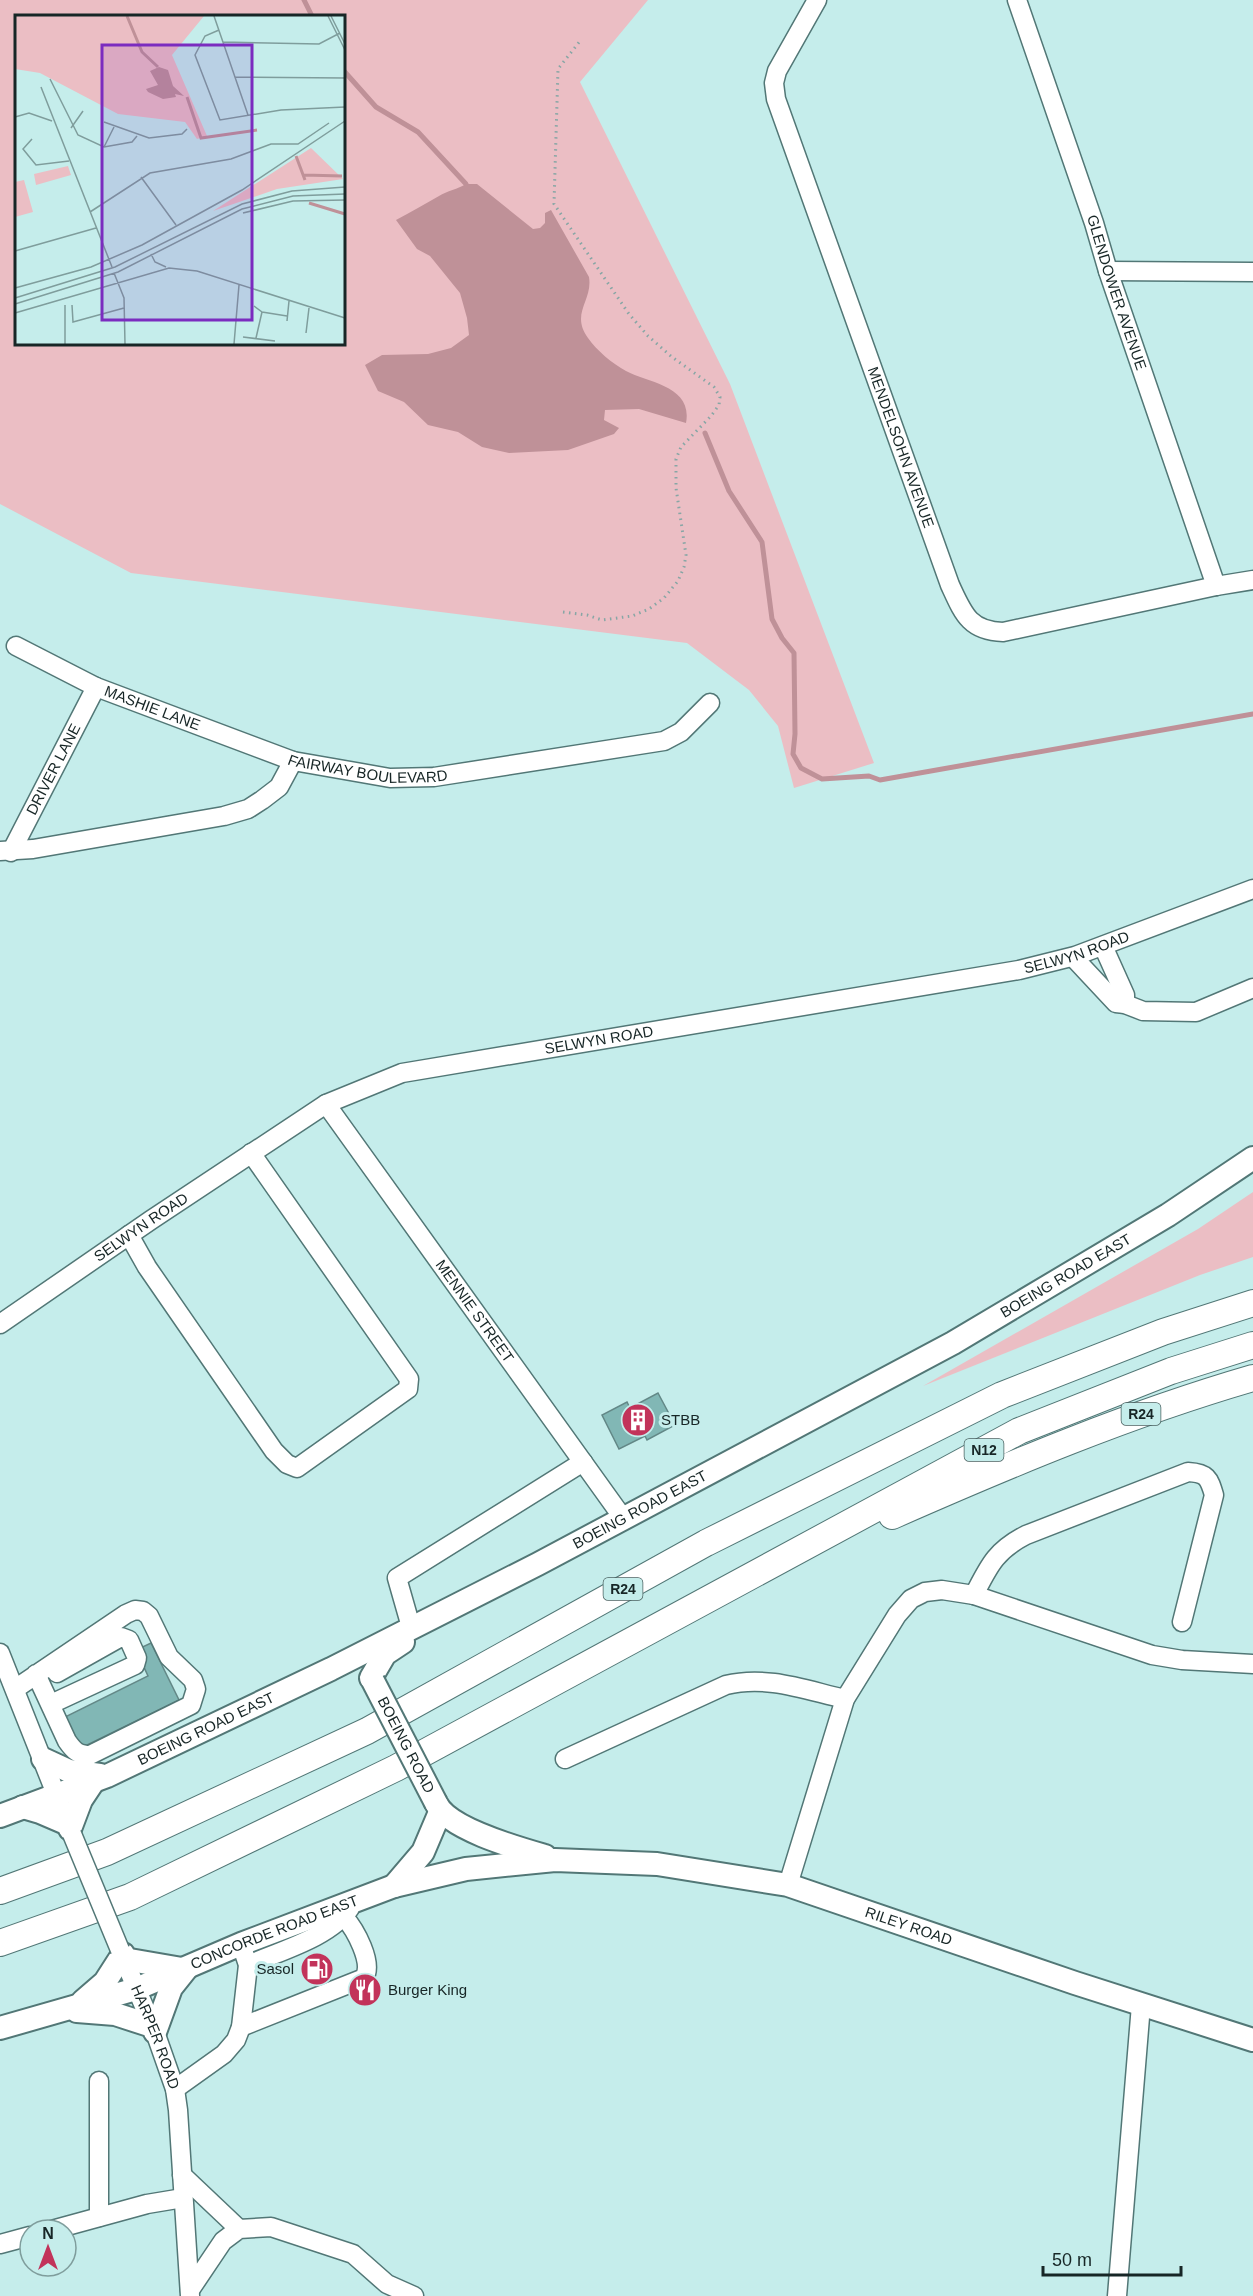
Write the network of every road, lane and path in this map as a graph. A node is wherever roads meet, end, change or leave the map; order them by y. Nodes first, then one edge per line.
1 (817, 0) edge
2 (1017, 0) edge
3 (580, 42) dead end
4 (1108, 271) junction
5 (1253, 272) edge
6 (1253, 580) edge
7 (1216, 586) junction
8 (563, 612) dead end
9 (16, 646) dead end
10 (96, 687) junction
11 (710, 703) dead end
12 (293, 761) junction
13 (6, 851) edge
14 (1253, 889) edge
15 (1103, 946) junction
16 (1072, 957) junction
17 (1253, 988) edge
18 (1125, 1004) junction
19 (326, 1104) junction
20 (251, 1153) junction
21 (1253, 1158) edge
22 (129, 1235) junction
23 (1253, 1304) edge
24 (0, 1324) edge
25 (1253, 1345) edge
26 (1253, 1378) edge
27 (583, 1462) junction
28 (623, 1518) junction
29 (729, 1587) junction
30 (476, 1594) junction
31 (974, 1595) junction
32 (1182, 1622) dead end
33 (411, 1627) junction
34 (0, 1653) edge
35 (1253, 1664) edge
36 (331, 1669) junction
37 (38, 1678) junction
38 (372, 1679) junction
39 (15, 1689) junction
40 (845, 1700) junction
41 (51, 1704) junction
42 (43, 1759) junction
43 (565, 1759) dead end
44 (100, 1779) junction
45 (56, 1794) junction
46 (23, 1807) junction
47 (438, 1808) junction
48 (0, 1816) edge
49 (70, 1829) junction
50 (555, 1860) junction
51 (788, 1885) junction
52 (394, 1886) junction
53 (0, 1891) edge
54 (343, 1915) junction
55 (0, 1943) edge
56 (123, 1954) junction
57 (245, 1954) junction
58 (185, 1968) junction
59 (136, 1989) junction
60 (1141, 2005) junction
61 (71, 2008) junction
62 (241, 2027) junction
63 (0, 2028) edge
64 (154, 2029) junction
65 (1253, 2040) edge
66 (99, 2081) dead end
67 (175, 2089) junction
68 (182, 2175) junction
69 (183, 2198) junction
70 (99, 2217) junction
71 (78, 2223) edge
72 (239, 2229) junction
73 (18, 2239) edge
74 (0, 2244) edge
75 (190, 2293) edge
76 (414, 2296) edge
77 (1117, 2296) edge

1 - 7 street, MENDELSOHN AVENUE
2 - 4 street, GLENDOWER AVENUE
3 - 8 path
4 - 5 street
4 - 7 street, GLENDOWER AVENUE
6 - 7 street, MENDELSOHN AVENUE
9 - 10 street, MASHIE LANE
10 - 12 street, MASHIE LANE
10 - 13 street, DRIVER LANE
11 - 12 street, FAIRWAY BOULEVARD
12 - 13 street, FAIRWAY BOULEVARD
14 - 15 street, SELWYN ROAD
15 - 16 street, SELWYN ROAD
15 - 18 street
16 - 18 street
16 - 19 street, SELWYN ROAD
17 - 18 street
19 - 20 street, SELWYN ROAD
19 - 27 street, MENNIE STREET
20 - 22 street, SELWYN ROAD
20 - 22 street
21 - 28 main road, BOEING ROAD EAST
22 - 24 street, SELWYN ROAD
23 - 53 highway, R24
25 - 29 highway, N12
26 - 29 highway, R24
27 - 28 street, MENNIE STREET
27 - 33 street
28 - 30 main road, BOEING ROAD EAST
29 - 55 highway, R24
30 - 33 main road, BOEING ROAD EAST
30 - 38 main road
31 - 32 street
31 - 35 street
31 - 40 street
33 - 36 main road, BOEING ROAD EAST
34 - 39 street, HARPER ROAD
36 - 38 main road
36 - 44 main road, BOEING ROAD EAST
37 - 39 street
37 - 41 street
37 - 41 street
37 - 41 street
38 - 47 main road, BOEING ROAD, bridge
39 - 42 street, HARPER ROAD
40 - 43 street
40 - 51 street
42 - 44 main road
42 - 45 street, HARPER ROAD
44 - 45 main road, BOEING ROAD EAST
44 - 49 main road
45 - 46 main road, BOEING ROAD EAST
45 - 49 street, HARPER ROAD
46 - 48 main road, BOEING ROAD EAST
46 - 49 main road
47 - 50 main road
47 - 52 main road
49 - 56 street, HARPER ROAD, bridge
50 - 51 main road, RILEY ROAD
50 - 52 main road, CONCORDE ROAD EAST
51 - 60 main road, RILEY ROAD
52 - 54 main road, CONCORDE ROAD EAST
54 - 57 main road, CONCORDE ROAD EAST
54 - 57 street
54 - 62 street
56 - 58 main road
56 - 59 street, HARPER ROAD
56 - 61 main road
57 - 58 main road, CONCORDE ROAD EAST
57 - 62 street
58 - 59 main road, CONCORDE ROAD EAST
58 - 64 main road
59 - 61 main road, CONCORDE ROAD EAST
59 - 64 street, HARPER ROAD
60 - 65 main road, RILEY ROAD
60 - 77 street
61 - 63 main road, CONCORDE ROAD EAST
61 - 64 main road
62 - 67 street
64 - 67 street, HARPER ROAD
66 - 70 street
67 - 68 street, HARPER ROAD
68 - 69 street, HARPER ROAD
68 - 72 street
69 - 70 street
69 - 75 street, HARPER ROAD
70 - 71 street
72 - 75 street
72 - 76 street
73 - 74 street

